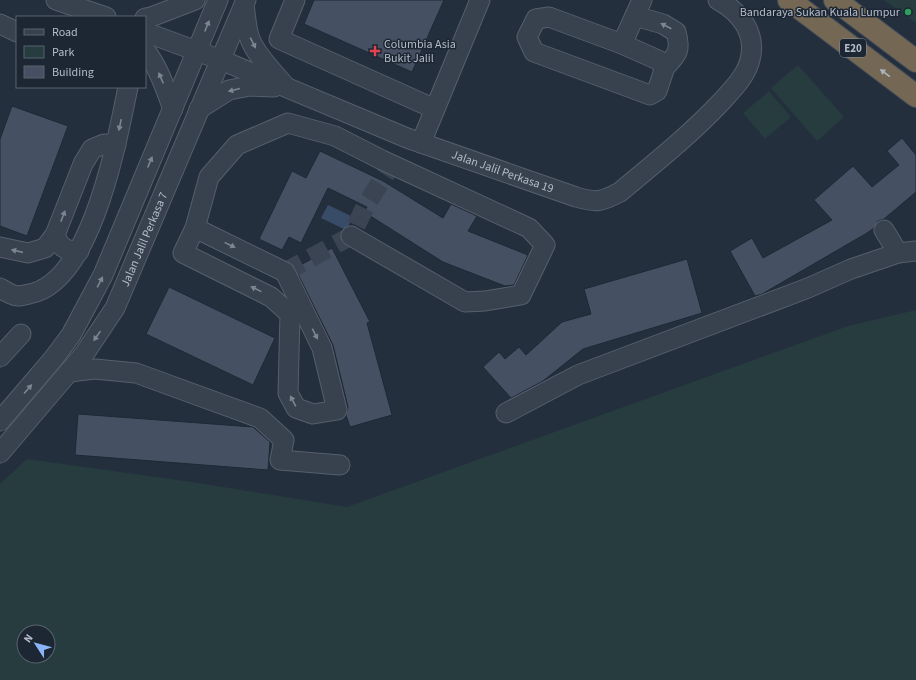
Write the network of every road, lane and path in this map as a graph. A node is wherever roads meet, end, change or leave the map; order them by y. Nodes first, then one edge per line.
1 (56, 0) edge
2 (195, 0) edge
3 (218, 0) edge
4 (295, 0) edge
5 (480, 0) edge
6 (718, 0) edge
7 (789, 0) edge
8 (835, 0) edge
9 (245, 2) edge
10 (638, 8) edge
11 (103, 16) edge
12 (146, 18) edge
13 (0, 24) edge
14 (16, 32) edge
15 (146, 32) edge
16 (622, 44) junction
17 (146, 51) edge
18 (197, 52) junction
19 (221, 60) junction
20 (916, 61) edge
21 (665, 67) junction
22 (286, 87) junction
23 (128, 88) edge
24 (916, 96) edge
25 (172, 109) junction
26 (199, 109) junction
27 (435, 109) junction
28 (414, 141) junction
29 (116, 146) junction
30 (392, 164) junction
31 (195, 228) junction
32 (884, 230) dead end
33 (55, 235) junction
34 (351, 236) dead end
35 (0, 247) edge
36 (79, 251) junction
37 (907, 252) edge
38 (0, 288) edge
39 (21, 334) dead end
40 (0, 357) edge
41 (69, 372) junction
42 (506, 413) dead end
43 (1, 418) edge
44 (6, 444) edge
45 (340, 465) dead end

1 - 11 street
2 - 12 street
18 -> 3 street, Jalan Jalil Perkasa 7
4 - 27 street
5 - 27 street
6 - 28 street, Jalan Jalil Perkasa 19
24 -> 7 highway, E20
8 - 20 highway, E20
9 - 19 street, Jalan Jalil Perkasa 7
9 -> 22 street
10 - 16 street
21 -> 10 street
13 - 14 street
15 - 18 street, Jalan Jalil Perkasa 19
16 - 21 street
16 - 21 street
25 -> 17 street
18 - 19 street, Jalan Jalil Perkasa 19
18 - 25 street, Jalan Jalil Perkasa 7
19 - 22 street, Jalan Jalil Perkasa 19
19 - 26 street, Jalan Jalil Perkasa 7
22 -> 26 street
22 - 28 street, Jalan Jalil Perkasa 19
23 -> 29 street
43 -> 25 street, Jalan Jalil Perkasa 7
26 -> 41 street, Jalan Jalil Perkasa 7
27 - 28 street
28 - 30 street
33 -> 29 street
29 - 36 street
30 - 31 street
30 - 34 street
31 -> 31 street
32 - 37 street
33 -> 35 street
33 - 36 street
36 - 38 street
37 - 42 street
39 - 40 street
41 - 44 street, Jalan Jalil Perkasa 7
41 - 45 street
43 - 44 street

